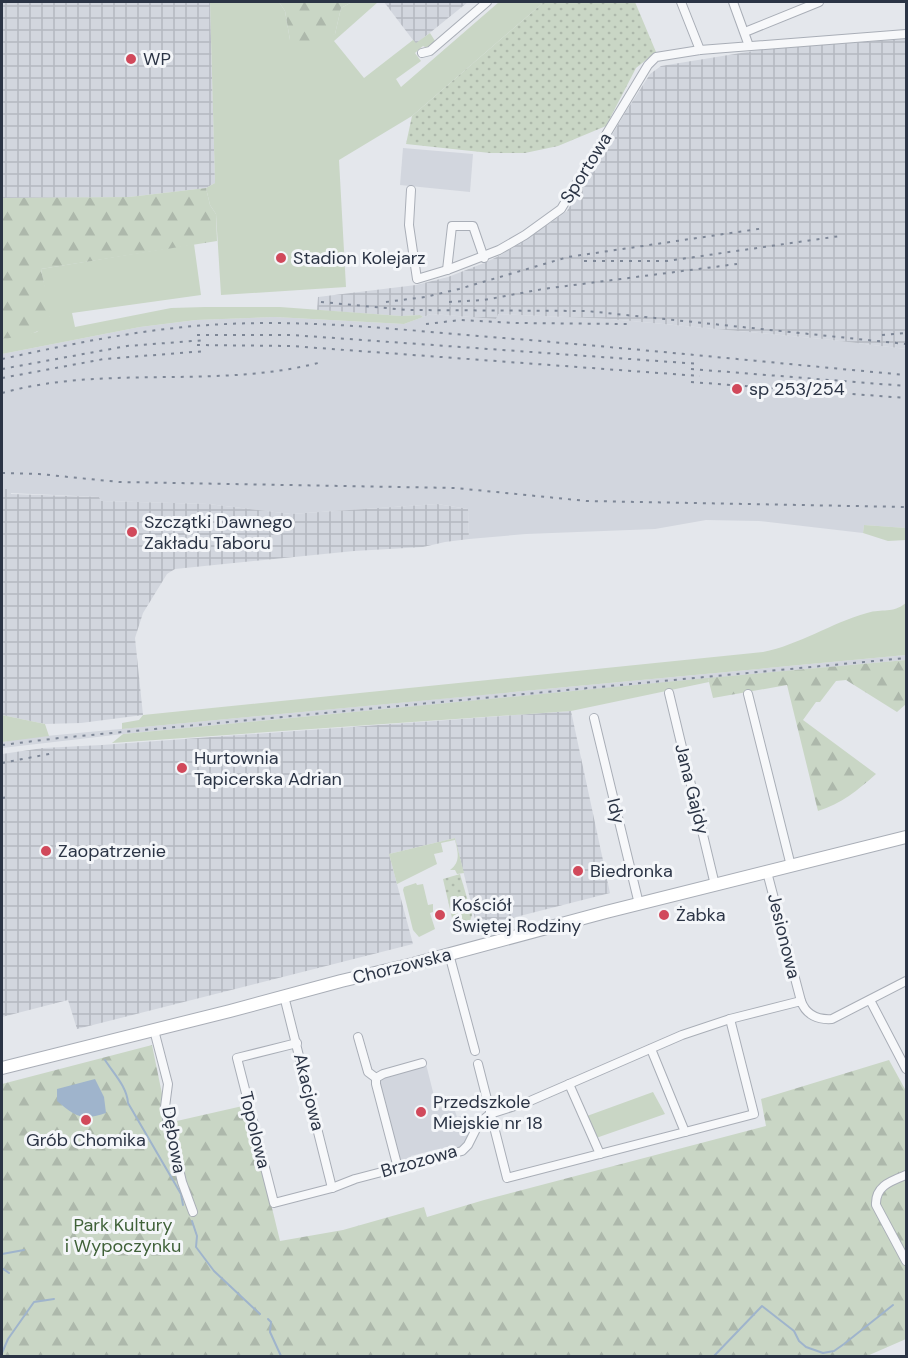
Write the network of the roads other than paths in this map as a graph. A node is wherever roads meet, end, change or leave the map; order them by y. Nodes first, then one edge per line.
1 (487, 2) edge
2 (681, 2) edge
3 (733, 2) edge
4 (819, 2) edge
5 (745, 32) junction
6 (906, 34) edge
7 (749, 46) junction
8 (700, 50) junction
9 (422, 53) dead end
10 (411, 190) dead end
11 (484, 258) junction
12 (447, 270) junction
13 (669, 693) dead end
14 (748, 694) dead end
15 (594, 718) dead end
16 (906, 837) edge
17 (791, 866) junction
18 (767, 872) junction
19 (715, 885) junction
20 (639, 904) junction
21 (449, 954) junction
22 (906, 981) edge
23 (284, 996) junction
24 (870, 1000) junction
25 (801, 1001) junction
26 (730, 1019) junction
27 (154, 1030) junction
28 (358, 1037) dead end
29 (297, 1043) junction
30 (651, 1049) junction
31 (475, 1051) dead end
32 (422, 1063) dead end
33 (478, 1064) dead end
34 (2, 1068) edge
35 (906, 1069) edge
36 (376, 1078) junction
37 (569, 1084) junction
38 (490, 1114) junction
39 (685, 1132) junction
40 (600, 1154) junction
41 (398, 1168) junction
42 (906, 1174) edge
43 (332, 1188) junction
44 (193, 1212) dead end
45 (906, 1261) edge

1 - 9 street
2 - 8 street
3 - 5 street
4 - 5 street
5 - 7 street
6 - 7 street, Sportowa
7 - 8 street, Sportowa
8 - 11 street, Sportowa
10 - 12 street, Sportowa
11 - 12 street, Sportowa
11 - 12 street
13 - 19 street, Jana Gajdy
14 - 17 street
15 - 20 street, Idy
16 - 17 main road, Chorzowska
17 - 18 main road, Chorzowska
18 - 19 main road, Chorzowska
18 - 25 street, Jesionowa
19 - 20 main road, Chorzowska
20 - 21 main road, Chorzowska
21 - 23 main road, Chorzowska
21 - 31 street
22 - 24 street
23 - 27 main road, Chorzowska
23 - 29 street, Akacjowa
24 - 25 street
24 - 35 street
25 - 26 street
26 - 30 street
26 - 39 street
27 - 34 main road, Chorzowska
27 - 44 street, Dębowa
28 - 36 street
29 - 43 street, Akacjowa
29 - 43 street, Topolowa
30 - 37 street
30 - 39 street
32 - 36 street
33 - 38 street
36 - 41 street
37 - 38 street
37 - 40 street
38 - 40 street
38 - 41 street, Brzozowa
39 - 40 street
41 - 43 street, Brzozowa
42 - 45 street

